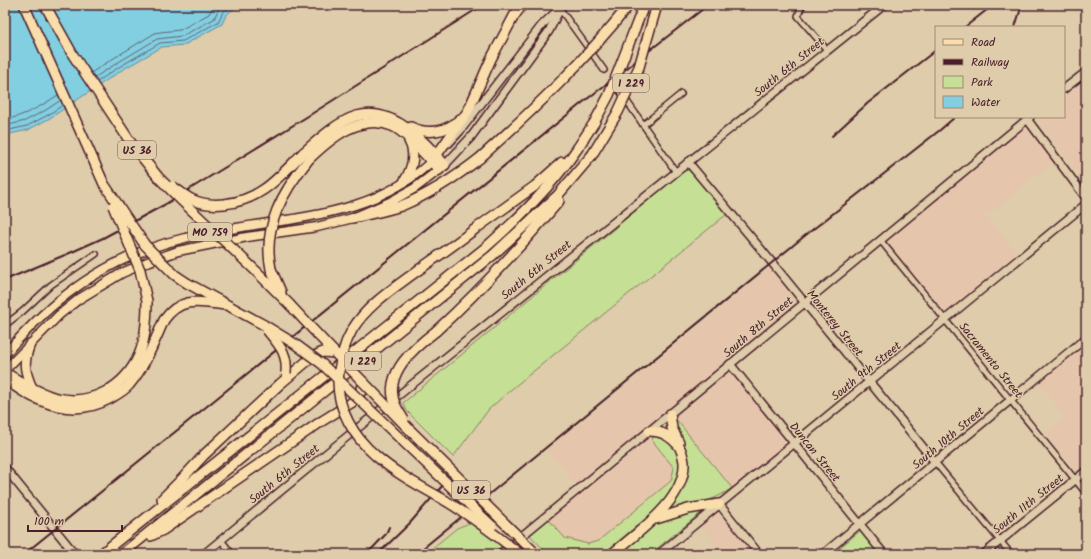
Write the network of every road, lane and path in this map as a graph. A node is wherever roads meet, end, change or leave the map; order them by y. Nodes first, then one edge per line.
1 (24, 5) edge
2 (45, 5) edge
3 (522, 5) edge
4 (629, 5) edge
5 (644, 5) edge
6 (657, 5) edge
7 (803, 5) edge
8 (884, 5) edge
9 (562, 7) edge
10 (826, 50) junction
11 (604, 70) dead end
12 (1086, 72) edge
13 (617, 87) dead end
14 (1065, 88) edge
15 (681, 94) dead end
16 (468, 111) junction
17 (1028, 118) edge
18 (400, 122) junction
19 (643, 125) junction
20 (406, 136) junction
21 (577, 149) junction
22 (592, 155) junction
23 (306, 156) junction
24 (434, 159) junction
25 (688, 162) junction
26 (442, 168) junction
27 (676, 172) junction
28 (159, 178) junction
29 (404, 182) junction
30 (104, 184) junction
31 (1086, 198) edge
32 (1086, 204) edge
33 (353, 218) junction
34 (881, 241) junction
35 (96, 254) dead end
36 (288, 302) junction
37 (804, 302) junction
38 (225, 305) junction
39 (945, 320) junction
40 (5, 325) edge
41 (264, 326) junction
42 (1086, 338) edge
43 (30, 344) junction
44 (335, 353) junction
45 (5, 354) edge
46 (312, 357) junction
47 (730, 364) junction
48 (5, 372) edge
49 (288, 374) junction
50 (5, 379) edge
51 (362, 381) junction
52 (869, 382) junction
53 (32, 388) junction
54 (5, 390) edge
55 (21, 391) junction
56 (358, 398) junction
57 (1010, 400) junction
58 (670, 414) junction
59 (410, 430) junction
60 (649, 431) junction
61 (794, 444) junction
62 (680, 448) junction
63 (936, 462) junction
64 (5, 468) edge
65 (1086, 471) edge
66 (1075, 480) junction
67 (1086, 493) edge
68 (719, 504) junction
69 (648, 524) junction
70 (860, 524) junction
71 (133, 528) junction
72 (221, 540) junction
73 (1000, 541) junction
74 (133, 545) junction
75 (536, 553) edge
76 (75, 554) edge
77 (101, 554) edge
78 (122, 554) edge
79 (204, 554) edge
80 (232, 554) edge
81 (500, 554) edge
82 (520, 554) edge
83 (612, 554) edge
84 (659, 554) edge
85 (759, 554) edge
86 (823, 554) edge
87 (884, 554) edge
88 (984, 554) edge
89 (1011, 554) edge

1 - 30 highway, US 36, bridge
2 - 28 highway, US 36, bridge
3 - 16 highway
4 - 33 highway, bridge
5 - 21 highway, I 229, bridge
6 - 22 highway, I 229, bridge
7 - 10 street
8 - 10 main road, South 6th Street
9 - 11 street
9 - 24 main road
9 - 26 main road
10 - 25 main road, South 6th Street
12 - 14 main road
13 - 19 street
15 - 19 street
16 - 18 highway
16 - 24 highway
17 - 31 main road
17 - 34 main road, South 8th Street
18 - 23 highway
18 - 24 highway
19 - 27 street
20 - 23 highway
20 - 24 highway
20 - 29 highway
21 - 71 highway, I 229
21 - 82 highway, bridge
22 - 59 highway, bridge
22 - 74 highway, I 229
23 - 28 highway, bridge
23 - 36 highway, bridge
24 - 26 highway
24 - 29 main road, MO 759
25 - 27 main road, South 6th Street
25 - 37 main road, Monterey Street
26 - 33 main road
27 - 72 main road, South 6th Street
28 - 36 highway, US 36, bridge
29 - 45 main road, MO 759
30 - 38 highway, US 36, bridge
30 - 53 highway, bridge
32 - 39 main road, South 9th Street
33 - 43 main road, MO 759
34 - 37 main road, South 8th Street
34 - 39 street, Sacramento Street
35 - 40 street
36 - 44 highway, US 36, bridge
37 - 47 main road, South 8th Street
37 - 52 main road, Monterey Street
38 - 41 highway, US 36
38 - 55 highway
39 - 52 main road, South 9th Street
39 - 57 street, Sacramento Street
41 - 46 highway, US 36, bridge
41 - 49 highway, bridge
42 - 57 main road, South 10th Street
43 - 48 main road, MO 759
43 - 53 highway
44 - 46 highway
44 - 51 highway, US 36, bridge
46 - 49 highway
46 - 56 highway, US 36, bridge
47 - 58 main road, South 8th Street
47 - 61 main road, Duncan Street
48 - 53 highway
49 - 71 highway
50 - 55 highway
51 - 56 highway
51 - 59 highway, US 36, bridge
52 - 61 main road, South 9th Street
52 - 63 main road, Monterey Street
54 - 55 highway
56 - 74 highway
56 - 82 highway, US 36, bridge
57 - 63 main road, South 10th Street
57 - 66 street, Sacramento Street
58 - 60 main road, South 8th Street
58 - 62 highway
59 - 75 highway, US 36, bridge
60 - 62 highway
60 - 81 main road, South 8th Street
61 - 68 main road, South 9th Street
61 - 70 main road, Duncan Street
62 - 69 highway
63 - 70 main road, South 10th Street
63 - 73 street, Monterey Street
64 - 76 main road
65 - 66 main road, South 11th Street
66 - 67 street, Sacramento Street
66 - 73 main road, South 11th Street
68 - 69 highway
68 - 84 main road, South 9th Street
68 - 85 main road
69 - 83 highway
70 - 86 main road, South 10th Street
70 - 87 main road, Duncan Street
71 - 77 highway, I 229
72 - 79 main road, South 6th Street
72 - 80 street
73 - 88 main road, South 11th Street
73 - 89 street, Monterey Street
74 - 78 highway, I 229

